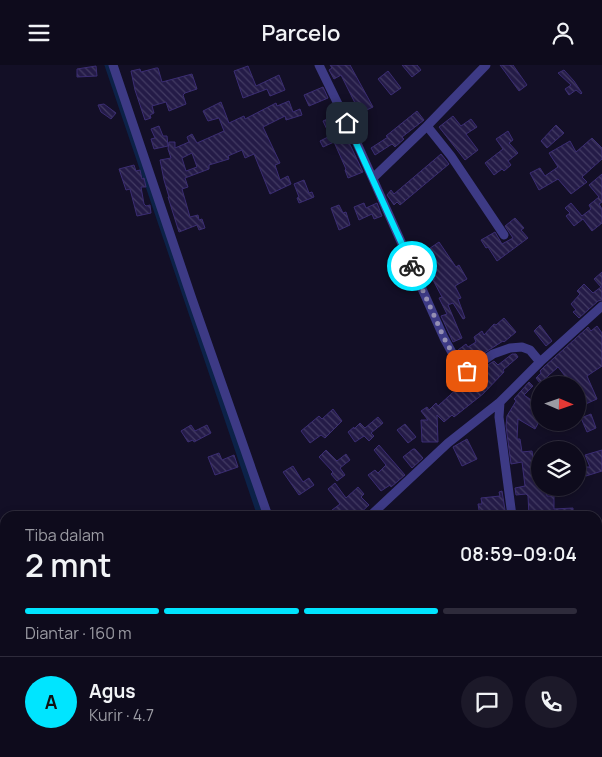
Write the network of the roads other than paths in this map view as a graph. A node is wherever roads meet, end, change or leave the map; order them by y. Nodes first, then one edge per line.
1 (113, 65) edge
2 (319, 65) edge
3 (486, 65) edge
4 (427, 126) junction
5 (373, 178) junction
6 (504, 235) dead end
7 (602, 306) edge
8 (540, 362) junction
9 (500, 402) junction
10 (266, 511) edge
11 (375, 511) edge
12 (511, 511) edge

1 - 10 street
2 - 5 street
3 - 4 street
4 - 5 street
4 - 6 street
5 - 8 street
7 - 8 street
8 - 9 street
9 - 11 street
9 - 12 street

